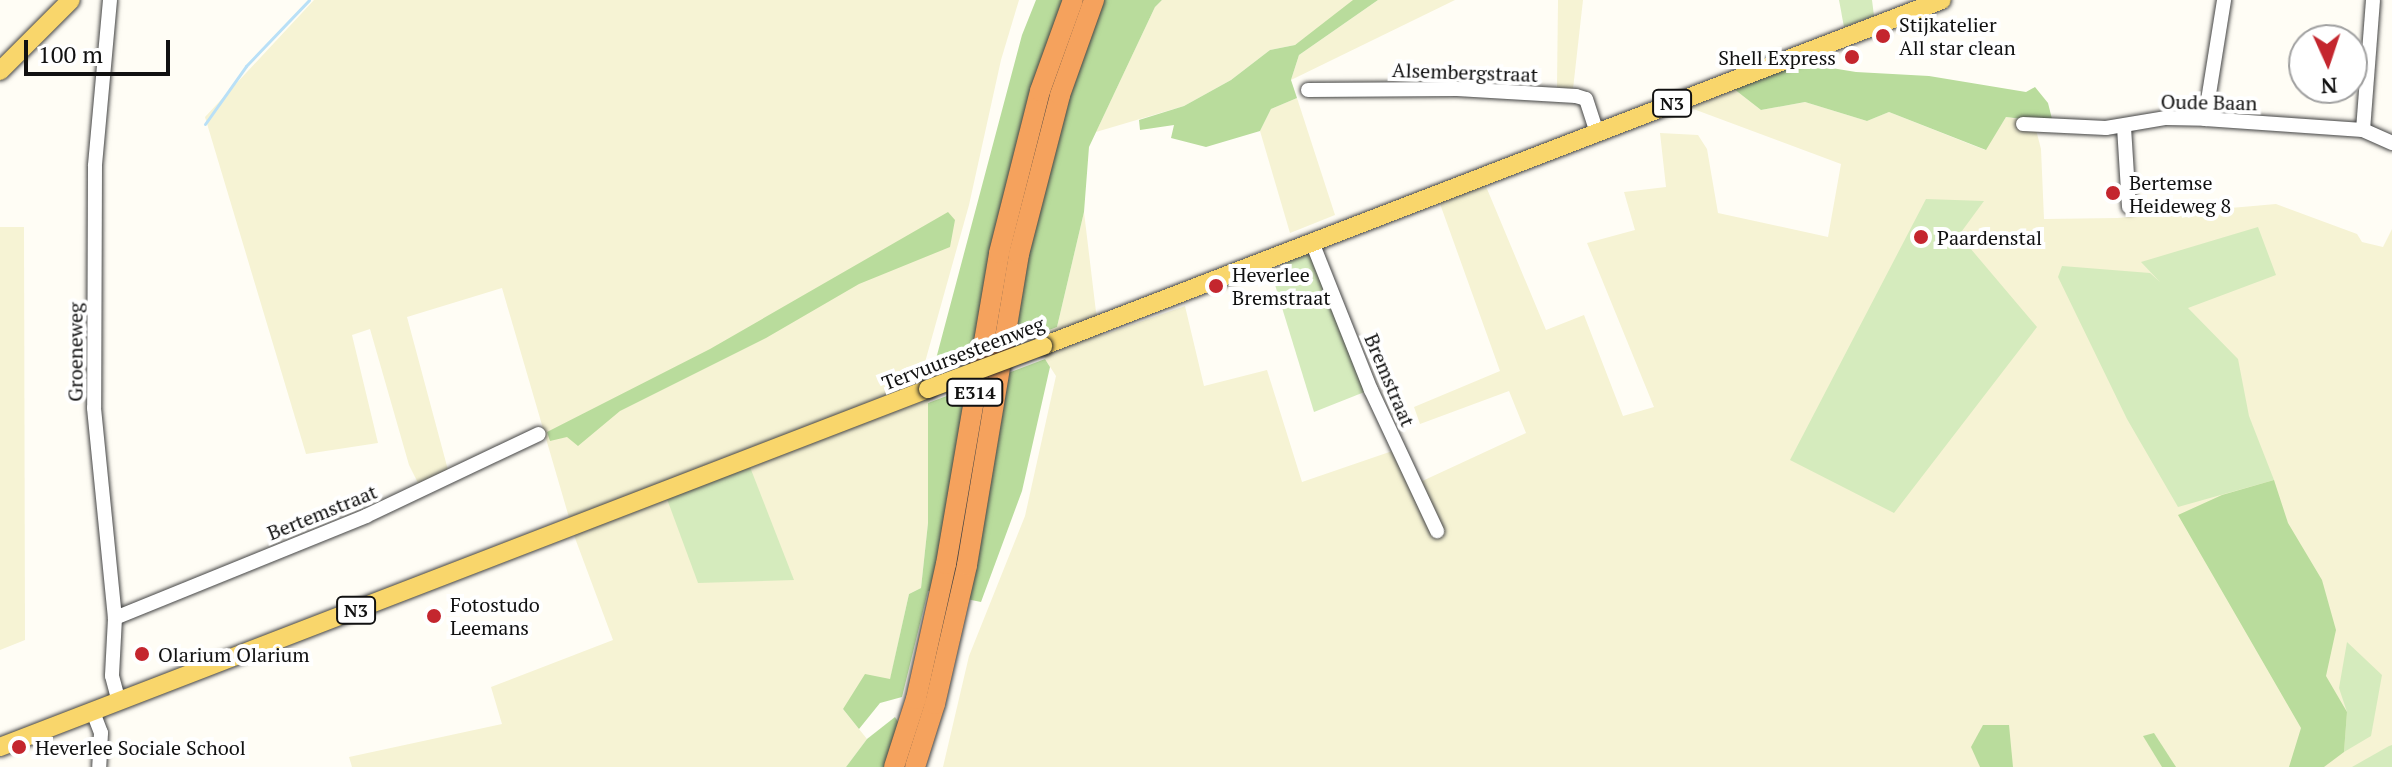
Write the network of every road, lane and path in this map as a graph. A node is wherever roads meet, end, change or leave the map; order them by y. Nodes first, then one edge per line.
1 (71, 0) edge
2 (110, 0) edge
3 (1073, 0) edge
4 (1094, 0) edge
5 (1942, 0) edge
6 (2224, 0) edge
7 (2373, 0) edge
8 (0, 71) edge
9 (1308, 90) dead end
10 (2205, 119) junction
11 (2023, 124) dead end
12 (2124, 127) junction
13 (2363, 130) junction
14 (1597, 132) junction
15 (2392, 143) edge
16 (2129, 207) dead end
17 (1312, 242) junction
18 (539, 434) dead end
19 (1437, 531) dead end
20 (115, 618) junction
21 (119, 702) junction
22 (93, 712) junction
23 (0, 747) edge
24 (99, 767) edge
25 (894, 767) edge
26 (915, 767) edge

1 - 8 main road
2 - 20 street, Groeneweg
3 - 25 highway, E314
4 - 26 highway, E314
5 - 14 main road, Tervuursesteenweg / N3
6 - 10 street
7 - 13 street
9 - 14 street, Alsembergstraat
10 - 12 street, Oude Baan
10 - 13 street, Oude Baan
11 - 12 street, Oude Baan
12 - 16 street
13 - 15 street, Oude Baan
14 - 17 main road, Tervuursesteenweg / N3
17 - 19 street, Bremstraat
17 - 21 main road, Tervuursesteenweg / N3, bridge
18 - 20 street, Bertemstraat
20 - 21 street, Groeneweg
21 - 22 main road, Tervuursesteenweg / N3
22 - 23 main road, Tervuursesteenweg / N3
22 - 24 street

